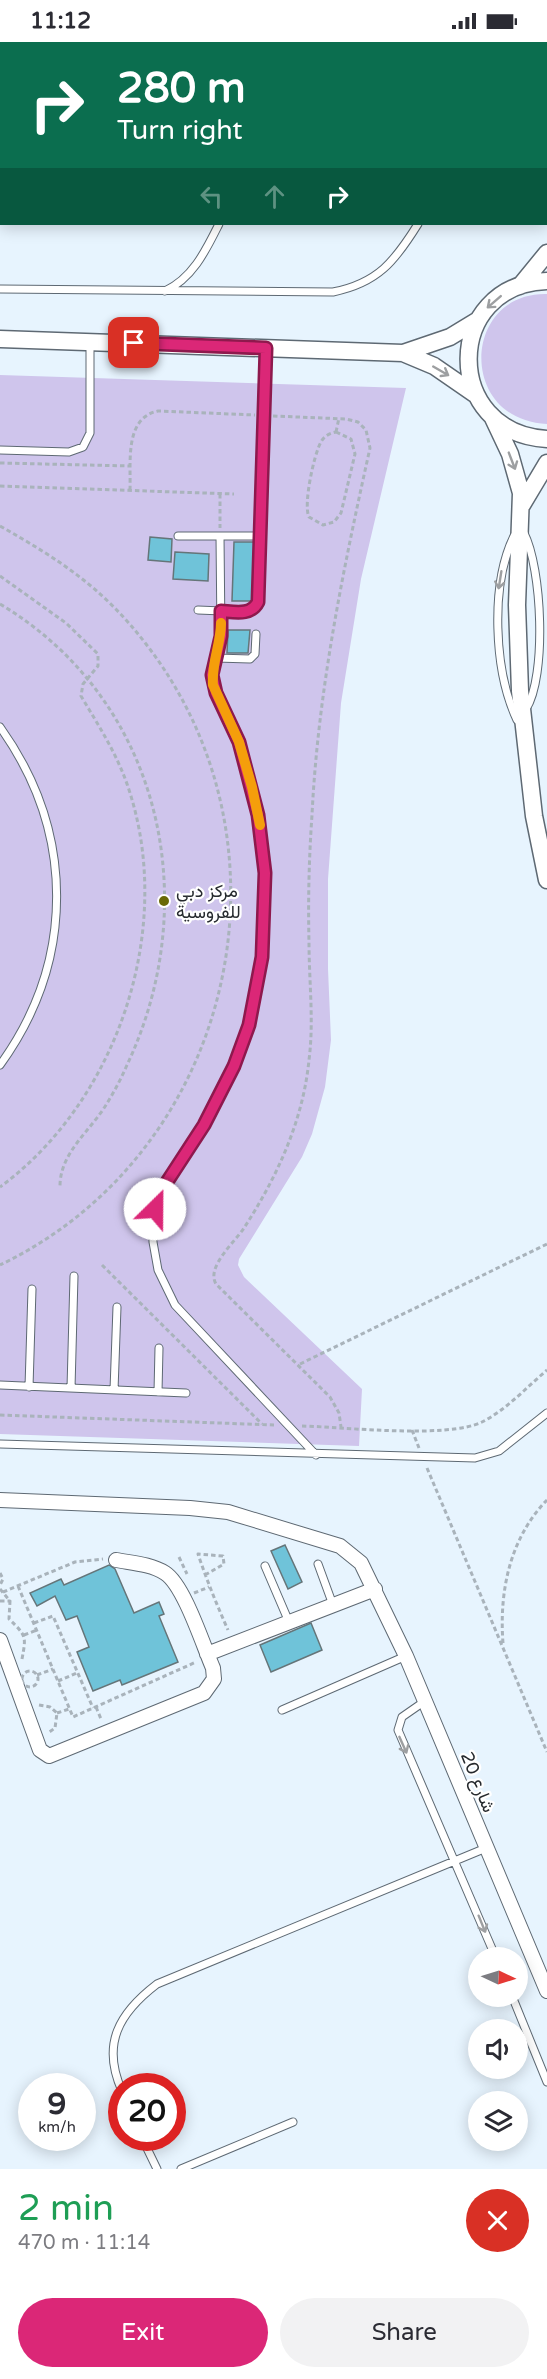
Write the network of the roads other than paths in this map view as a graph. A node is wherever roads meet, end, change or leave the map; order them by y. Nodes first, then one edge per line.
1 (218, 225) edge
2 (417, 225) edge
3 (547, 253) edge
4 (547, 281) edge
5 (520, 286) junction
6 (0, 289) edge
7 (162, 292) junction
8 (478, 320) junction
9 (0, 339) edge
10 (90, 342) junction
11 (266, 348) junction
12 (403, 353) junction
13 (476, 394) junction
14 (493, 418) junction
15 (547, 438) edge
16 (0, 450) edge
17 (547, 463) edge
18 (522, 506) junction
19 (520, 526) junction
20 (178, 536) dead end
21 (220, 536) junction
22 (260, 536) junction
23 (198, 610) dead end
24 (221, 611) junction
25 (256, 634) dead end
26 (216, 658) junction
27 (0, 727) edge
28 (524, 732) junction
29 (547, 880) edge
30 (0, 1065) edge
31 (74, 1276) dead end
32 (32, 1289) dead end
33 (117, 1307) dead end
34 (159, 1348) dead end
35 (0, 1385) edge
36 (29, 1387) junction
37 (71, 1389) junction
38 (114, 1390) junction
39 (158, 1392) junction
40 (186, 1393) dead end
41 (547, 1413) edge
42 (0, 1443) edge
43 (316, 1455) junction
44 (0, 1500) edge
45 (116, 1560) road end
46 (318, 1564) dead end
47 (265, 1566) dead end
48 (375, 1589) junction
49 (333, 1605) junction
50 (289, 1622) junction
51 (0, 1640) edge
52 (208, 1655) junction
53 (406, 1656) junction
54 (425, 1701) junction
55 (282, 1710) dead end
56 (486, 1848) junction
57 (456, 1860) junction
58 (492, 1947) edge
59 (547, 1991) edge
60 (516, 2007) edge
61 (117, 2073) edge
62 (547, 2082) edge
63 (293, 2122) dead end
64 (148, 2151) edge
65 (157, 2169) edge
66 (182, 2169) edge

1 - 7 lane
2 - 7 lane
3 - 5 street
4 - 5 street
5 -> 8 street
6 - 7 lane
8 - 12 street
8 - 13 street
9 - 10 street
10 - 11 street
10 - 16 lane
11 - 12 street
11 - 22 lane
12 -> 13 street
13 - 14 street
14 - 15 street
14 -> 18 street
17 - 18 street
18 - 19 street
19 - 28 street
19 -> 28 lane
20 - 21 lane
21 - 22 lane
21 - 24 lane
22 - 24 lane
23 - 24 lane
24 - 26 lane
25 - 26 lane
26 - 43 lane
27 - 30 lane
28 - 29 street
31 - 37 lane
32 - 36 lane
33 - 38 lane
34 - 39 lane
35 - 36 lane
36 - 37 lane
37 - 38 lane
38 - 39 lane
39 - 40 lane
41 - 43 lane
42 - 43 lane
44 - 48 street, شارع 20
45 - 52 street
46 - 49 lane
47 - 50 lane
48 - 49 street
48 - 53 street, شارع 20
49 - 50 street
50 - 52 street
51 - 52 street
53 - 54 street, شارع 20
53 - 55 lane
54 - 56 street, شارع 20
54 -> 57 lane
56 - 57 lane
56 - 59 street, شارع 20
57 -> 58 lane
57 - 61 lane
60 - 62 lane
63 - 66 lane
64 - 65 lane

